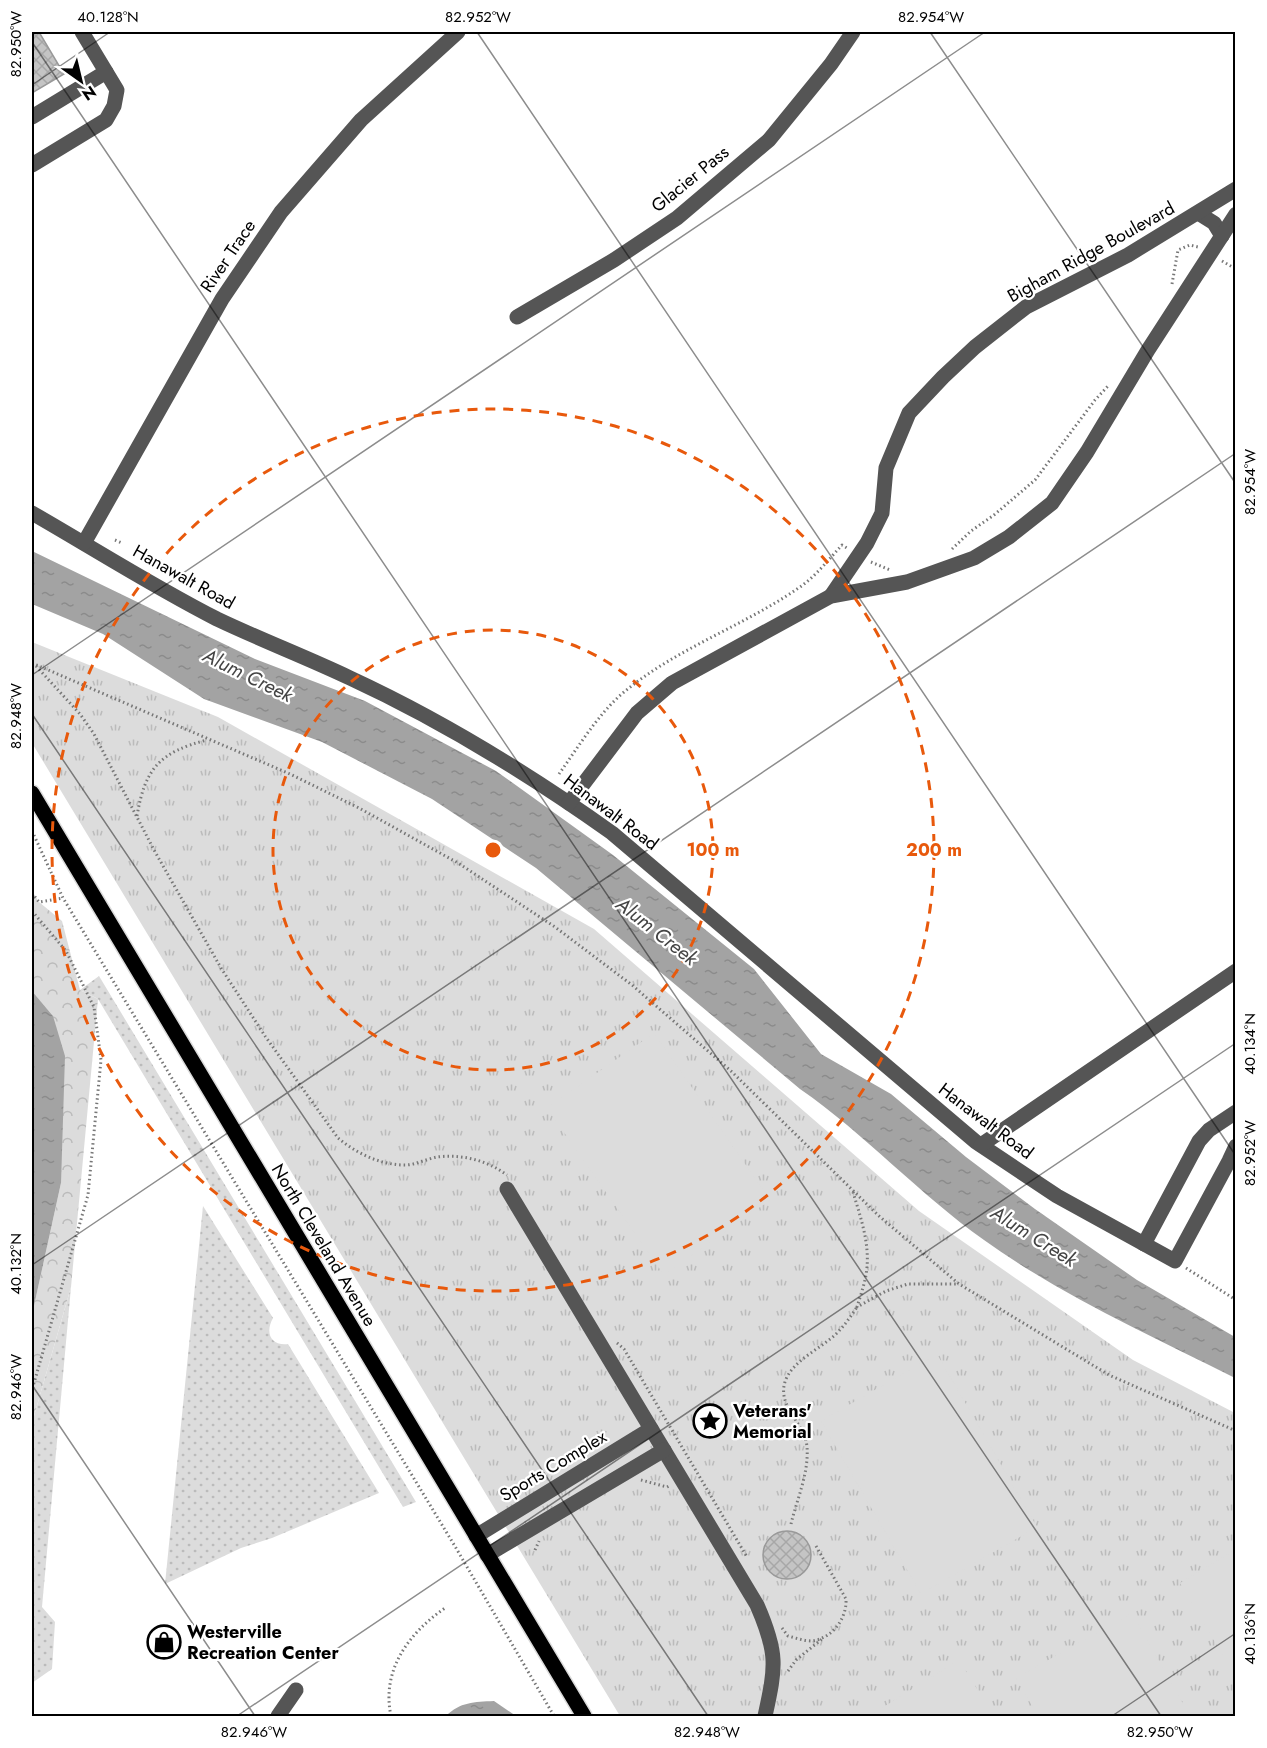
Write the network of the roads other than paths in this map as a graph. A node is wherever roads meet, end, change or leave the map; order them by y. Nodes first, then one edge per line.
1 (82, 32) edge
2 (458, 32) edge
3 (853, 32) edge
4 (106, 72) junction
5 (32, 117) edge
6 (32, 165) edge
7 (1236, 189) edge
8 (1198, 213) junction
9 (1236, 214) edge
10 (1222, 236) junction
11 (517, 317) dead end
12 (32, 513) edge
13 (84, 543) junction
14 (852, 565) junction
15 (867, 589) junction
16 (831, 596) junction
17 (32, 793) edge
18 (569, 803) junction
19 (1236, 971) edge
20 (1236, 1112) edge
21 (981, 1145) junction
22 (1236, 1146) edge
23 (509, 1184) road end
24 (1144, 1244) junction
25 (651, 1429) junction
26 (664, 1449) junction
27 (476, 1536) junction
28 (487, 1555) junction
29 (296, 1690) dead end
30 (278, 1716) edge
31 (584, 1716) edge
32 (765, 1716) edge

1 - 4 street
2 - 13 street, River Trace
3 - 11 street, Glacier Pass
4 - 5 street
4 - 6 street
7 - 8 street, Bigham Ridge Boulevard
8 - 10 street
8 - 14 street, Bigham Ridge Boulevard
9 - 10 street, Bigham Ridge Boulevard
10 - 15 street, Bigham Ridge Boulevard
12 - 13 street, Hanawalt Road
13 - 18 street, Hanawalt Road
14 - 15 street
14 - 16 street, Bigham Ridge Boulevard
15 - 16 street, Bigham Ridge Boulevard
16 - 18 street, Bigham Ridge Boulevard
17 - 27 main road, North Cleveland Avenue
18 - 21 street, Hanawalt Road
19 - 21 street
20 - 24 street
21 - 24 street, Hanawalt Road
22 - 24 street, Hanawalt Road
23 - 25 street
25 - 26 street
25 - 27 street, Sports Complex
26 - 28 street
26 - 32 street
27 - 28 main road, North Cleveland Avenue
28 - 31 main road, North Cleveland Avenue
29 - 30 street

